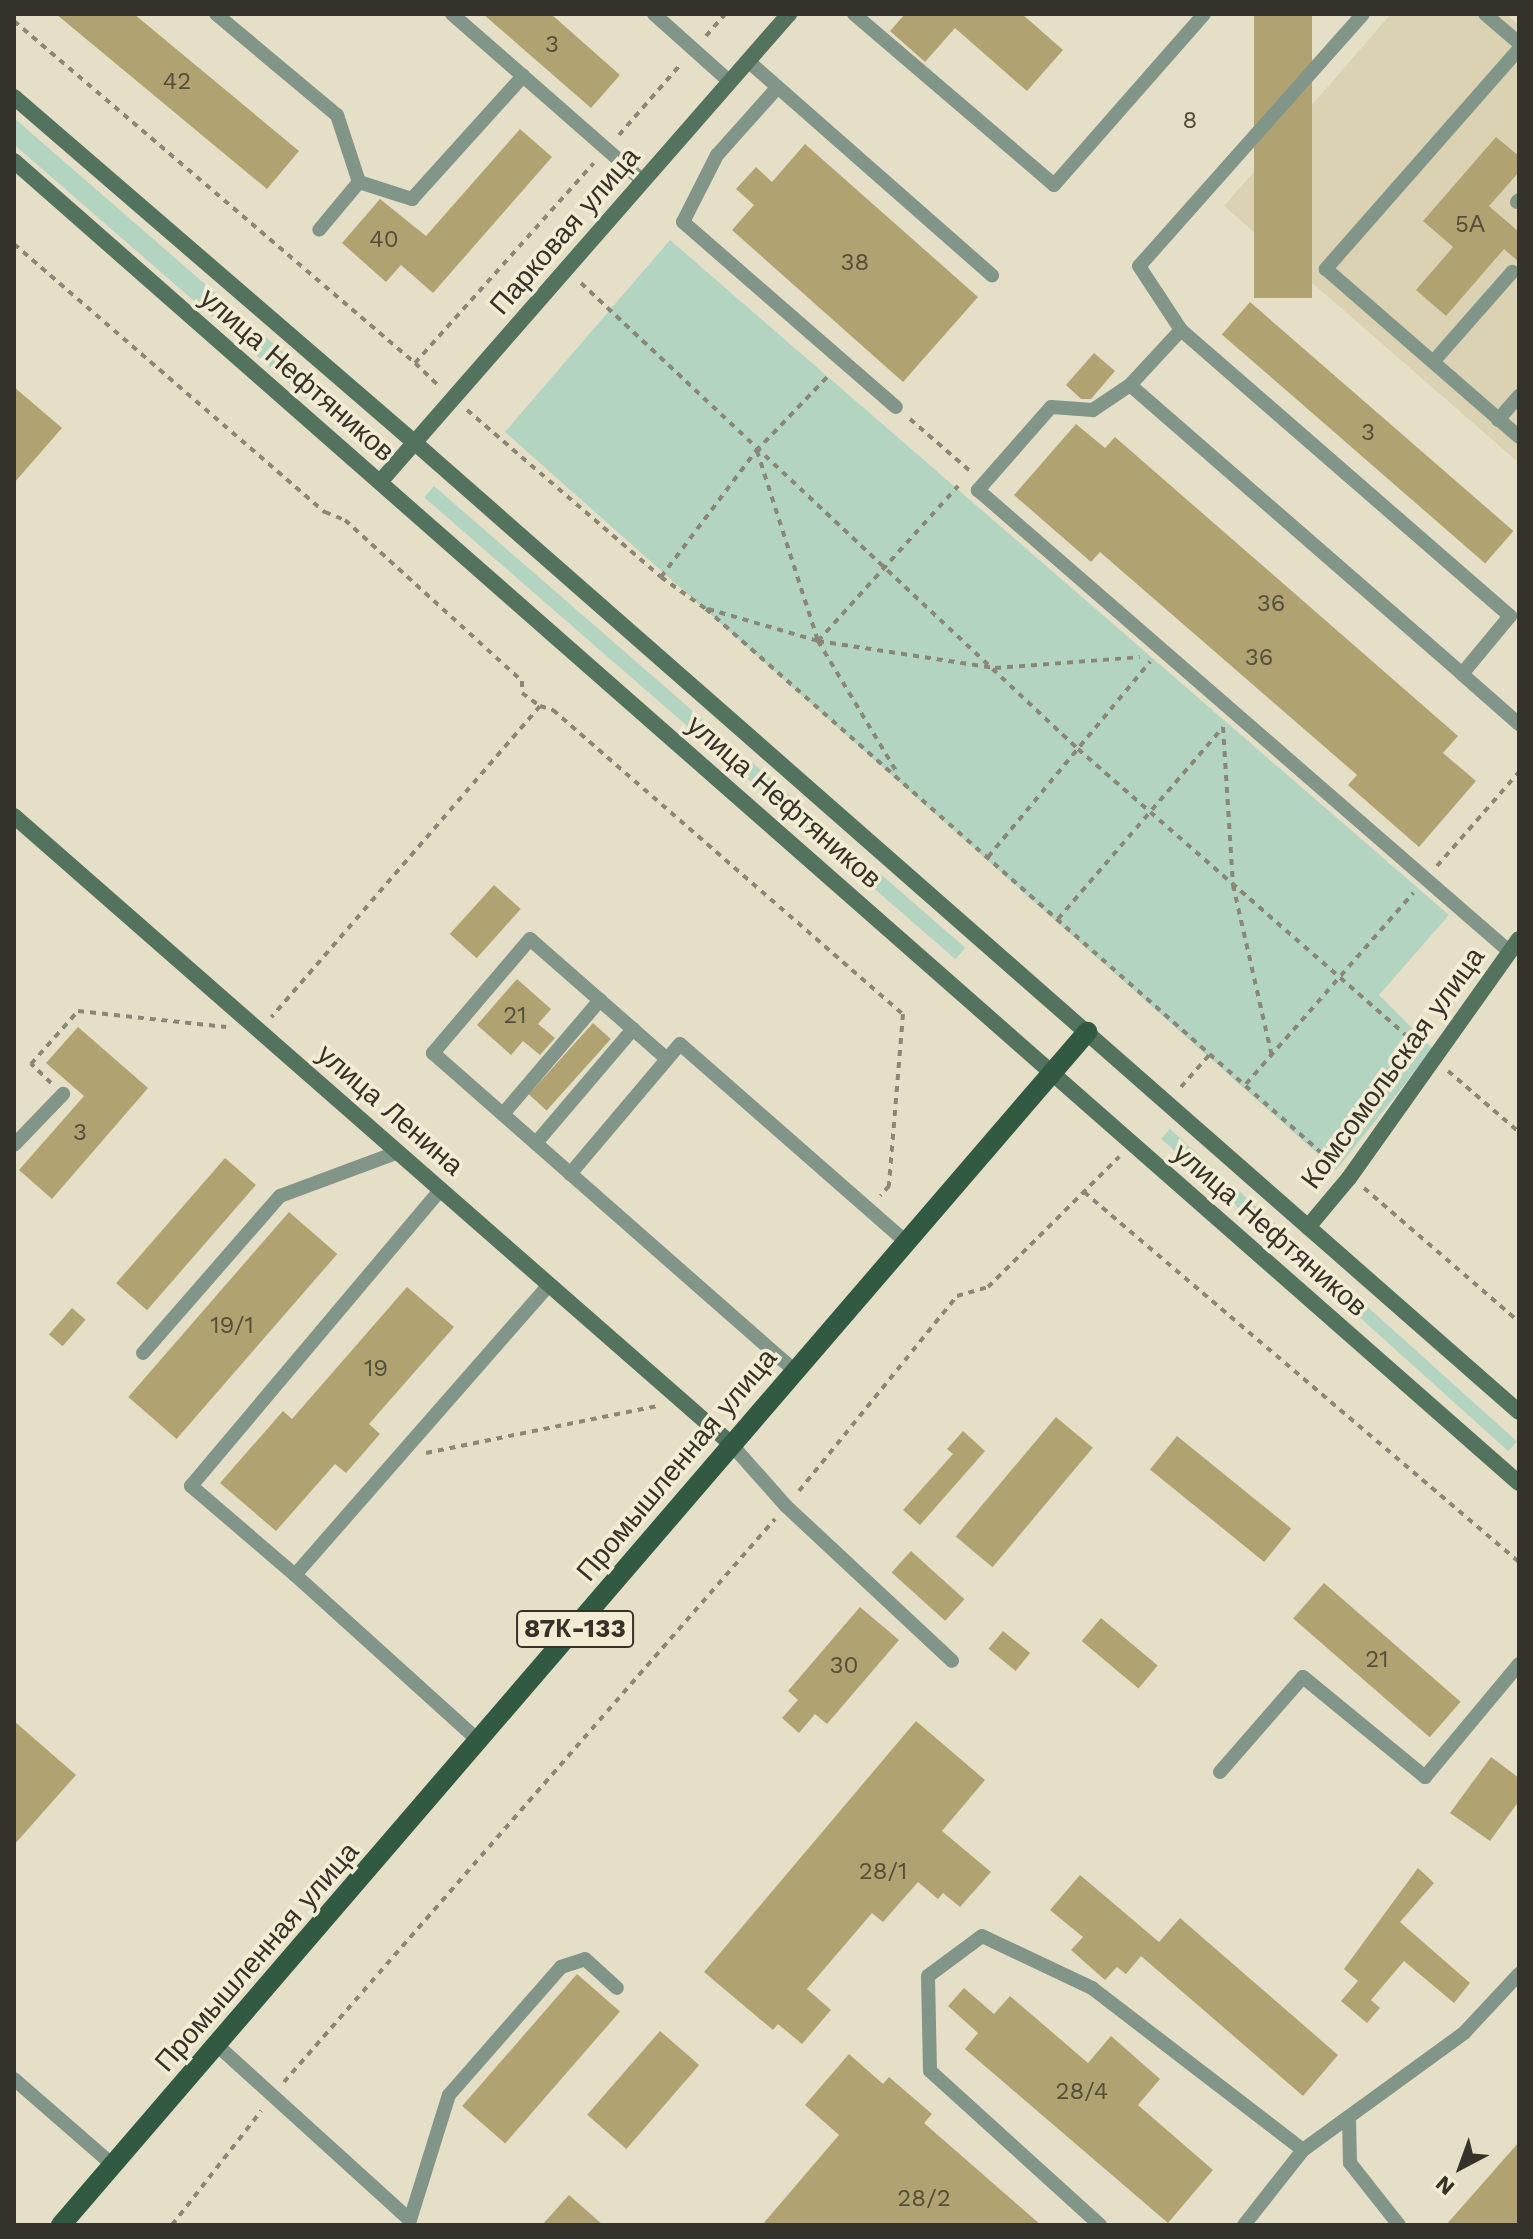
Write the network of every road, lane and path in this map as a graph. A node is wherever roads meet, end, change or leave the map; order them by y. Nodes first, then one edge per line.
1 (216, 14) edge
2 (452, 14) edge
3 (654, 14) edge
4 (789, 14) edge
5 (854, 14) edge
6 (1363, 14) edge
7 (1485, 14) edge
8 (1198, 16) edge
9 (1519, 46) edge
10 (748, 61) junction
11 (523, 76) junction
12 (730, 82) junction
13 (777, 88) junction
14 (14, 97) edge
15 (14, 161) edge
16 (643, 181) junction
17 (359, 182) junction
18 (319, 230) dead end
19 (14, 244) edge
20 (566, 269) junction
21 (1512, 272) dead end
22 (992, 275) dead end
23 (1181, 330) junction
24 (842, 362) junction
25 (1433, 362) junction
26 (415, 363) dead end
27 (1130, 385) junction
28 (1519, 396) edge
29 (453, 398) junction
30 (896, 407) joint
31 (1498, 420) junction
32 (1519, 437) edge
33 (414, 442) junction
34 (756, 451) junction
35 (971, 472) junction
36 (380, 482) junction
37 (984, 484) junction
38 (661, 577) junction
39 (706, 609) junction
40 (1515, 611) edge
41 (818, 641) junction
42 (995, 668) junction
43 (1462, 674) junction
44 (1218, 697) junction
45 (540, 706) junction
46 (1519, 724) edge
47 (1223, 727) junction
48 (1078, 749) junction
49 (1519, 772) edge
50 (901, 780) junction
51 (1150, 811) junction
52 (14, 816) edge
53 (988, 857) junction
54 (1426, 879) junction
55 (1233, 885) junction
56 (1058, 919) junction
57 (1514, 945) edge
58 (1339, 975) junction
59 (600, 1000) junction
60 (633, 1029) junction
61 (260, 1031) junction
62 (1087, 1032) junction
63 (1211, 1053) junction
64 (1272, 1056) junction
65 (667, 1059) junction
66 (1435, 1061) junction
67 (1052, 1073) junction
68 (1246, 1084) junction
69 (63, 1094) joint
70 (1167, 1103) junction
71 (503, 1114) junction
72 (1519, 1132) edge
73 (1131, 1142) junction
74 (536, 1143) junction
75 (14, 1145) edge
76 (398, 1152) junction
77 (570, 1174) junction
78 (1349, 1178) junction
79 (441, 1189) junction
80 (1084, 1192) junction
81 (869, 1209) junction
82 (1308, 1227) junction
83 (905, 1241) junction
84 (549, 1285) junction
85 (1519, 1322) edge
86 (143, 1353) dead end
87 (794, 1370) junction
88 (682, 1401) junction
89 (1519, 1412) edge
90 (731, 1444) junction
91 (400, 1455) junction
92 (1519, 1483) edge
93 (786, 1506) junction
94 (1519, 1562) edge
95 (295, 1575) junction
96 (952, 1661) dead end
97 (1519, 1664) edge
98 (480, 1742) junction
99 (1220, 1772) dead end
100 (1519, 1974) edge
101 (617, 1988) dead end
102 (218, 2046) junction
103 (14, 2079) edge
104 (273, 2094) junction
105 (1349, 2117) junction
106 (1303, 2150) junction
107 (113, 2165) junction
108 (410, 2222) edge
109 (61, 2225) edge
110 (172, 2225) edge
111 (1100, 2225) edge
112 (1244, 2225) edge
113 (1399, 2225) edge

1 - 17 lane
2 - 11 lane
3 - 12 lane
4 - 10 main road, Парковая улица
5 - 8 lane
6 - 23 lane
7 - 9 lane
9 - 25 lane
10 - 12 main road, Парковая улица
10 - 13 lane
11 - 16 lane
11 - 17 lane
12 - 16 main road, Парковая улица
13 - 22 lane
13 - 24 lane
14 - 33 main road, улица Нефтяников
15 - 36 main road, улица Нефтяников
16 - 20 main road, Парковая улица
17 - 18 lane
19 - 45 path
20 - 29 main road, Парковая улица
20 - 34 path
21 - 25 lane
23 - 27 lane
23 - 40 lane
24 - 30 lane
24 - 34 path
25 - 31 lane
26 - 29 path
27 - 37 lane
27 - 43 lane
28 - 31 lane
29 - 33 main road, Парковая улица
29 - 38 path
30 - 35 path
31 - 32 lane
33 - 36 main road, Парковая улица
33 - 62 main road, улица Нефтяников
34 - 38 path
34 - 41 path
34 - 42 path
35 - 37 path
35 - 41 path
36 - 67 main road, улица Нефтяников
37 - 44 lane
38 - 39 path
39 - 41 path
39 - 50 path
40 - 43 lane
41 - 42 path
41 - 50 path
42 - 48 path
42 - 48 path
43 - 46 lane
44 - 47 path
44 - 54 lane
45 - 61 path
45 - 81 path
47 - 51 path
47 - 55 path
48 - 51 path
48 - 53 path
49 - 54 path
50 - 53 path
51 - 55 path
51 - 56 path
52 - 61 main road, улица Ленина
53 - 56 path
54 - 57 lane
54 - 58 path
55 - 58 path
55 - 64 path
56 - 63 path
57 - 66 main road, Комсомольская улица
58 - 64 path
58 - 66 path
59 - 60 lane
59 - 71 lane
59 - 71 lane
60 - 65 lane
60 - 74 lane
61 - 69 path
61 - 76 main road, улица Ленина
62 - 67 main road, Промышленная улица / 87К-133
62 - 70 main road, улица Нефтяников
63 - 68 path
63 - 70 path
64 - 68 path
65 - 77 lane
65 - 81 lane
66 - 72 path
66 - 78 main road, Комсомольская улица
67 - 73 main road, улица Нефтяников
67 - 83 main road, Промышленная улица / 87К-133
68 - 78 path
69 - 75 lane
70 - 82 main road, улица Нефтяников
71 - 74 lane
73 - 80 path
73 - 92 main road, улица Нефтяников
74 - 77 lane
76 - 79 main road, улица Ленина
76 - 86 lane
77 - 87 lane
78 - 82 main road, Комсомольская улица
78 - 85 path
79 - 84 main road, улица Ленина
79 - 95 lane
80 - 93 path
80 - 94 path
81 - 83 lane
82 - 89 main road, улица Нефтяников
83 - 87 main road, Промышленная улица / 87К-133
84 - 88 main road, улица Ленина
84 - 91 lane
87 - 90 main road, Промышленная улица / 87К-133
88 - 90 main road, улица Ленина
88 - 91 path
90 - 93 lane
90 - 98 main road, Промышленная улица / 87К-133
91 - 95 lane
93 - 96 lane
93 - 104 path
95 - 98 lane
97 - 99 lane
98 - 102 main road, Промышленная улица / 87К-133
100 - 105 lane
101 - 108 lane
102 - 104 lane
102 - 107 main road, Промышленная улица / 87К-133
103 - 107 lane
104 - 108 lane
104 - 110 path
105 - 106 lane
105 - 113 lane
106 - 111 lane
106 - 112 lane
107 - 109 main road, Промышленная улица / 87К-133

